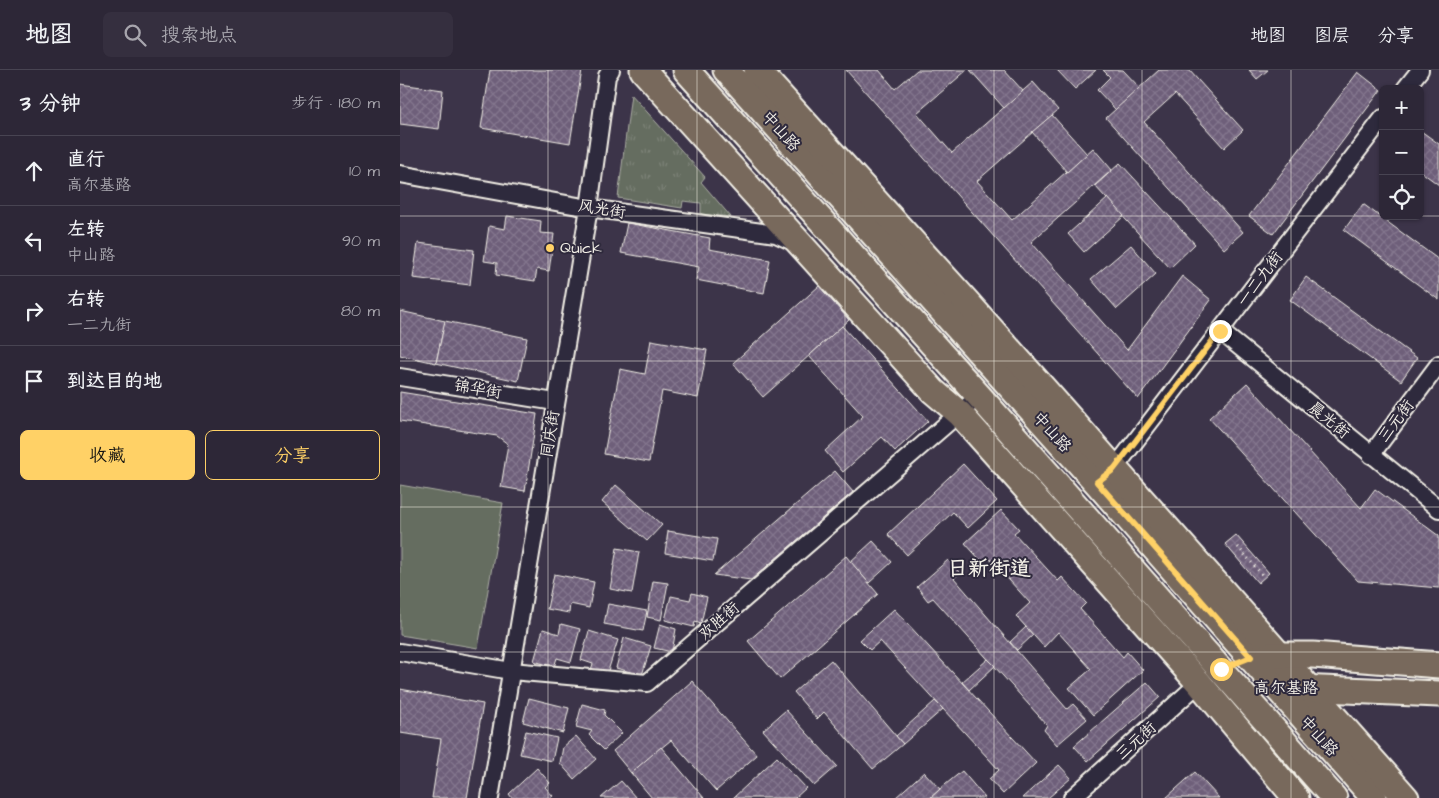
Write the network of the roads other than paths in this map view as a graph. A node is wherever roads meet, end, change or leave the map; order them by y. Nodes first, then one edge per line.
1 (610, 70) edge
2 (643, 70) edge
3 (686, 70) edge
4 (726, 70) edge
5 (757, 70) edge
6 (1420, 70) edge
7 (1409, 85) edge
8 (1379, 123) edge
9 (400, 174) edge
10 (589, 208) junction
11 (802, 246) junction
12 (1220, 331) junction
13 (1439, 364) edge
14 (400, 377) edge
15 (979, 396) junction
16 (555, 402) junction
17 (960, 414) junction
18 (1371, 455) junction
19 (1106, 476) junction
20 (1439, 509) edge
21 (1248, 619) junction
22 (1219, 621) junction
23 (400, 652) edge
24 (1280, 655) junction
25 (1313, 655) junction
26 (1251, 657) junction
27 (1439, 665) edge
28 (511, 671) junction
29 (1229, 678) junction
30 (1199, 683) junction
31 (1309, 688) junction
32 (1278, 689) junction
33 (1439, 694) edge
34 (490, 798) edge
35 (1072, 798) edge
36 (1296, 798) edge
37 (1334, 798) edge
38 (1374, 798) edge
39 (1406, 798) edge

1 - 10 street, 同庆街
2 - 11 main road
3 - 15 main road, 中山路
4 - 19 main road, 中山路
5 - 19 main road
6 - 7 street
8 - 12 street, 一二九街
9 - 10 street, 风光街
10 - 11 street, 风光街
10 - 16 street, 同庆街
11 - 17 main road
12 - 18 street, 晨光街
12 - 19 street, 一二九街
13 - 18 street, 三元街
14 - 16 street, 锦华街
15 - 17 street, 欢胜街
15 - 29 main road, 中山路
16 - 28 street, 同庆街
17 - 28 street, 欢胜街
17 - 30 main road
18 - 20 street, 晨光街
19 - 21 main road
19 - 22 main road, 中山路
21 - 24 main road
21 - 25 main road
22 - 24 main road
22 - 26 main road, 中山路
23 - 28 street, 欢胜街
24 - 25 main road, 高尔基路
24 - 26 main road, 高尔基路
24 - 31 main road
25 - 27 main road, 高尔基路
26 - 29 main road, 高尔基路
26 - 32 main road, 中山路
28 - 34 street, 同庆街
29 - 30 main road, 高尔基路
29 - 32 main road, 高尔基路
29 - 37 main road, 中山路
30 - 35 street, 三元街
30 - 36 main road
31 - 32 main road, 高尔基路
31 - 33 main road, 高尔基路
31 - 39 main road
32 - 38 main road, 中山路

